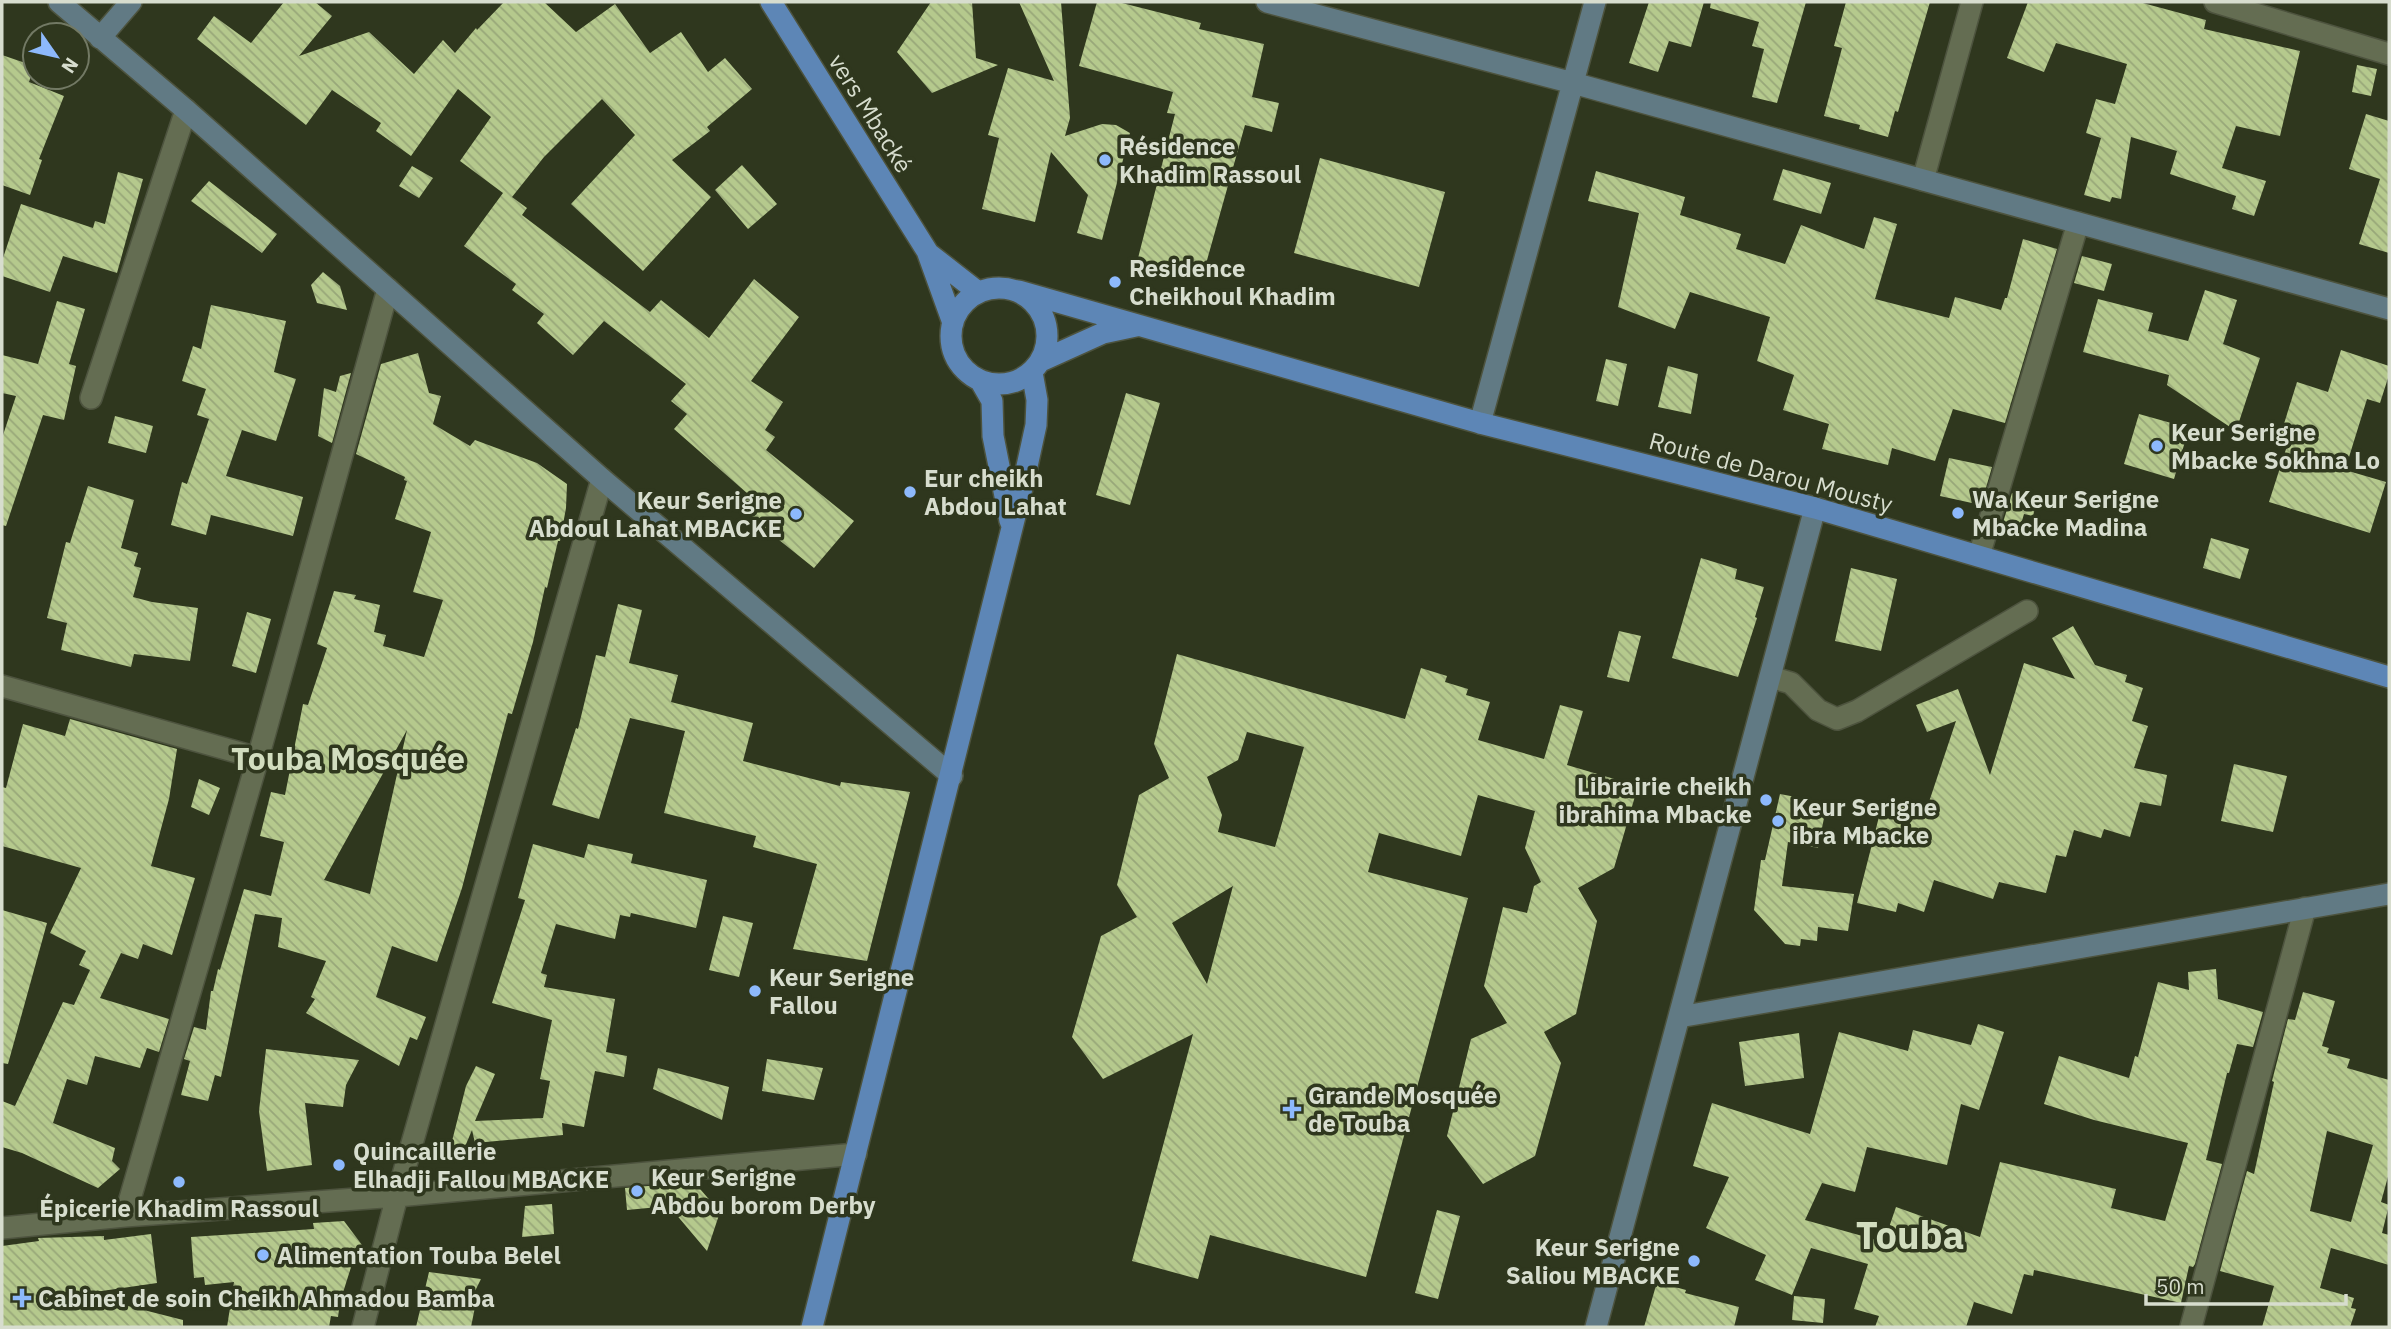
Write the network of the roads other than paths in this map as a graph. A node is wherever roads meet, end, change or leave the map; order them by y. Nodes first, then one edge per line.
1 (59, 2) edge
2 (131, 2) edge
3 (771, 2) edge
4 (1267, 2) edge
5 (1595, 2) edge
6 (1972, 2) edge
7 (2215, 2) edge
8 (100, 38) junction
9 (2389, 54) edge
10 (1573, 83) junction
11 (186, 110) junction
12 (1923, 180) junction
13 (2078, 223) junction
14 (927, 251) junction
15 (388, 289) junction
16 (1019, 291) junction
17 (978, 292) junction
18 (2389, 309) edge
19 (953, 323) junction
20 (1138, 326) junction
21 (1036, 366) junction
22 (980, 380) junction
23 (91, 398) dead end
24 (1480, 423) junction
25 (602, 480) junction
26 (1815, 508) junction
27 (1011, 525) junction
28 (1979, 556) junction
29 (2027, 611) dead end
30 (1770, 677) junction
31 (2389, 677) edge
32 (2, 685) edge
33 (258, 758) junction
34 (952, 776) junction
35 (2389, 894) edge
36 (2305, 908) junction
37 (1679, 1017) junction
38 (856, 1154) junction
39 (397, 1196) junction
40 (125, 1216) junction
41 (2, 1228) edge
42 (363, 1327) edge
43 (812, 1327) edge
44 (1596, 1327) edge
45 (2191, 1327) edge

1 - 8 street
2 - 8 street
3 - 14 main road, vers Mbacké
4 - 10 street
5 - 10 street
6 - 12 street
7 - 9 street
8 - 11 street
10 - 12 street
10 - 24 street
11 - 15 street
11 - 23 street
12 - 13 street
13 - 18 street
13 - 28 street
14 - 17 main road, vers Mbacké
14 - 19 main road, vers Mbacké
15 - 25 street
15 - 33 street
16 - 17 main road
16 - 20 main road, Route de Darou Mousty
16 - 21 main road
17 - 19 main road
19 - 22 main road
20 - 21 main road
20 - 24 main road, Route de Darou Mousty
21 - 22 main road
21 - 27 main road
22 - 27 main road
24 - 26 main road, Route de Darou Mousty
25 - 34 street
25 - 39 street
26 - 28 main road, Route de Darou Mousty
26 - 30 street
27 - 34 main road
28 - 31 main road, Route de Darou Mousty
29 - 30 street
30 - 37 street
32 - 33 street
33 - 40 street
34 - 38 main road
35 - 36 street
36 - 37 street
36 - 45 street
37 - 44 street
38 - 39 street
38 - 43 main road
39 - 40 street
39 - 42 street
40 - 41 street

